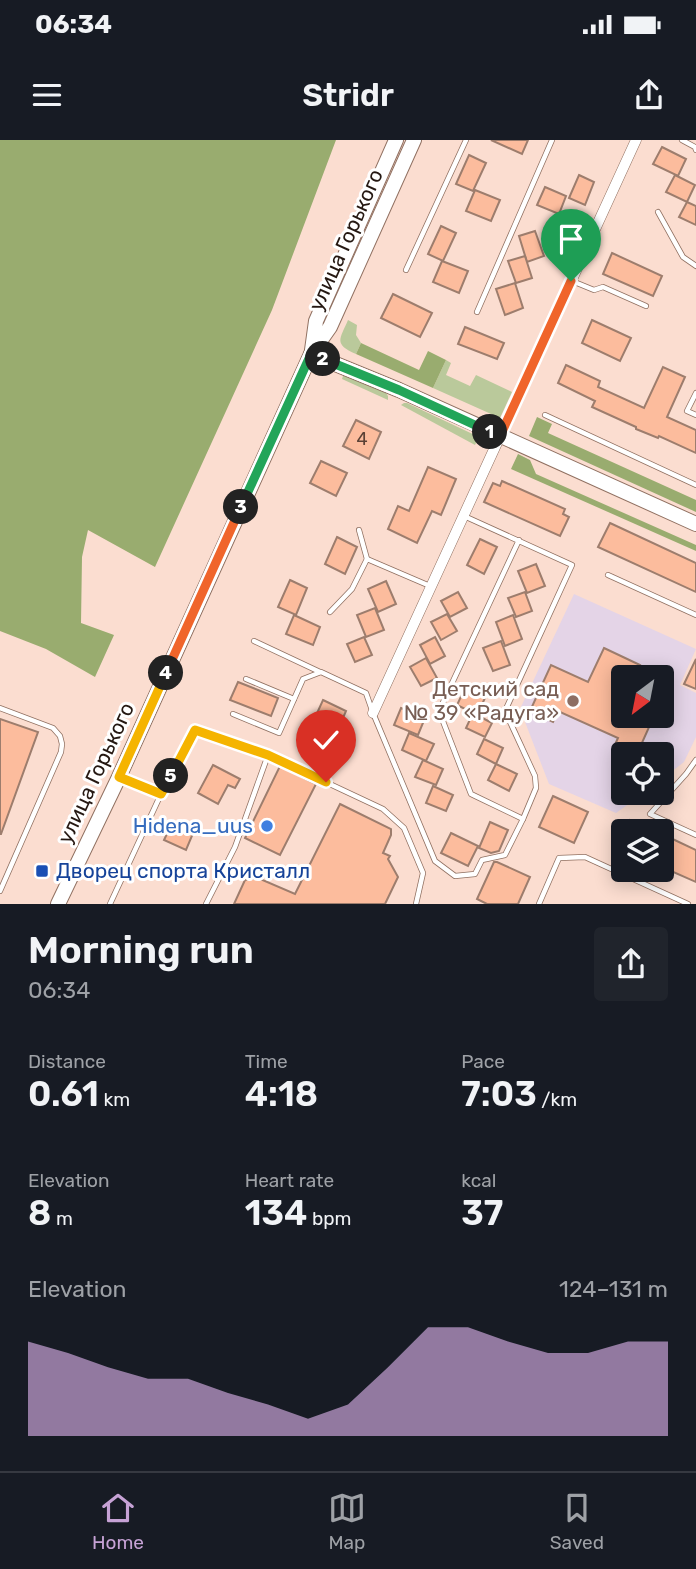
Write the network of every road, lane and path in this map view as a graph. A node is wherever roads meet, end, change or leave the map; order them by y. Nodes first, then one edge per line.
1 (396, 140) edge
2 (414, 140) edge
3 (466, 140) edge
4 (552, 140) edge
5 (636, 140) edge
6 (682, 140) edge
7 (696, 150) edge
8 (658, 212) dead end
9 (696, 266) edge
10 (406, 270) dead end
11 (571, 281) junction
12 (646, 306) dead end
13 (477, 312) dead end
14 (311, 354) junction
15 (696, 393) edge
16 (545, 415) dead end
17 (696, 415) edge
18 (500, 436) junction
19 (696, 485) edge
20 (462, 515) junction
21 (696, 524) edge
22 (359, 530) dead end
23 (519, 540) junction
24 (367, 559) junction
25 (608, 575) dead end
26 (430, 586) junction
27 (330, 612) dead end
28 (696, 615) edge
29 (254, 641) dead end
30 (321, 672) junction
31 (246, 678) dead end
32 (294, 699) junction
33 (0, 708) edge
34 (373, 713) junction
35 (233, 715) dead end
36 (268, 755) junction
37 (696, 760) edge
38 (119, 777) junction
39 (161, 794) junction
40 (523, 819) junction
41 (696, 835) edge
42 (0, 876) edge
43 (6, 880) junction
44 (0, 891) edge
45 (58, 904) edge
46 (110, 904) edge
47 (206, 904) edge
48 (416, 904) edge
49 (539, 904) edge
50 (688, 904) edge

1 - 14 main road, улица Горького
2 - 14 main road, улица Горького
3 - 10 lane
4 - 13 lane
5 - 11 street
6 - 7 lane
8 - 9 lane
11 - 12 lane
11 - 18 street
14 - 18 main road
14 - 38 main road, улица Горького
15 - 17 lane
16 - 19 lane
18 - 20 street
18 - 21 main road
20 - 23 lane
20 - 26 street
22 - 24 lane
23 - 40 lane
23 - 40 lane
24 - 26 lane
24 - 27 lane
25 - 28 lane
26 - 34 street
29 - 30 lane
30 - 32 lane
30 - 34 lane
31 - 32 lane
32 - 35 lane
33 - 43 lane
34 - 40 lane
36 - 39 lane
36 - 47 lane
36 - 48 lane
37 - 41 lane
38 - 39 lane
38 - 45 main road, улица Горького
39 - 46 lane
42 - 43 lane
43 - 44 lane
49 - 50 lane

